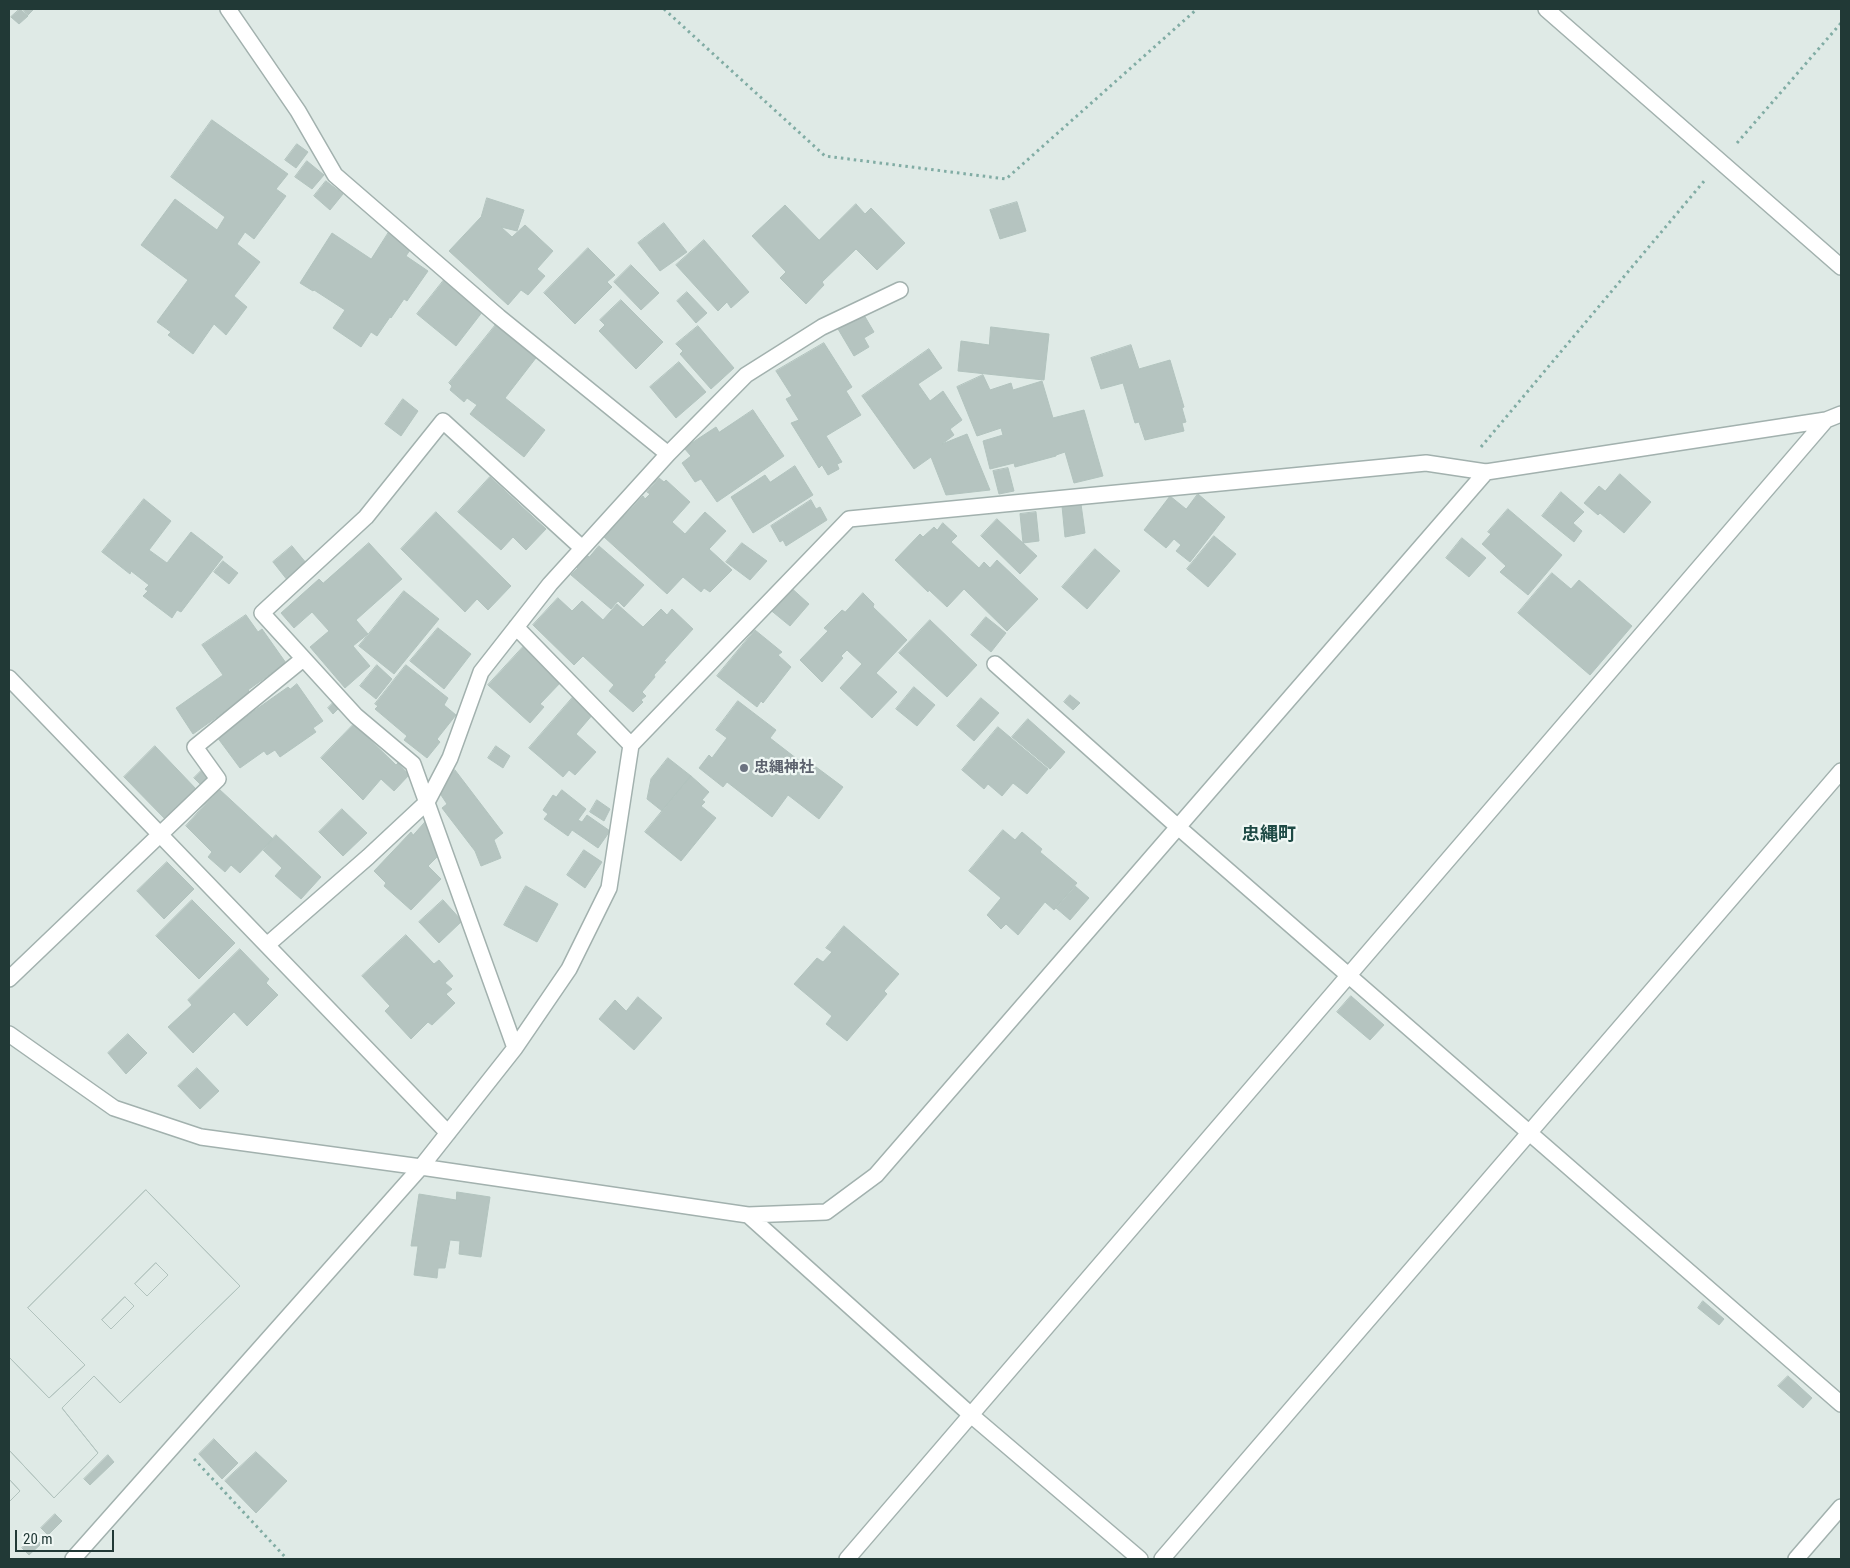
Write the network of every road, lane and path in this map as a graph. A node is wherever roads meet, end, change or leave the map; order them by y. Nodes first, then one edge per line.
1 (228, 9) edge
2 (664, 9) edge
3 (1197, 9) edge
4 (1546, 9) edge
5 (1841, 23) edge
6 (1720, 162) junction
7 (1841, 267) edge
8 (900, 290) dead end
9 (1841, 414) edge
10 (1826, 420) junction
11 (668, 454) junction
12 (1463, 469) junction
13 (1486, 472) junction
14 (582, 548) junction
15 (516, 627) junction
16 (304, 659) junction
17 (994, 664) dead end
18 (9, 678) edge
19 (631, 744) junction
20 (1841, 771) edge
21 (427, 802) junction
22 (1178, 827) junction
23 (160, 834) junction
24 (267, 945) junction
25 (1348, 975) junction
26 (9, 979) edge
27 (9, 1034) edge
28 (515, 1048) junction
29 (448, 1133) junction
30 (1530, 1134) junction
31 (421, 1167) junction
32 (748, 1215) junction
33 (1841, 1404) edge
34 (971, 1415) junction
35 (177, 1441) junction
36 (1841, 1507) edge
37 (73, 1559) edge
38 (287, 1559) edge
39 (847, 1559) edge
40 (1140, 1559) edge
41 (1162, 1559) edge
42 (1796, 1559) edge

1 - 11 street
2 - 3 path
4 - 6 street
5 - 6 path
6 - 7 street
6 - 12 path
8 - 11 street
9 - 10 street
10 - 13 street
10 - 25 street
11 - 14 street
12 - 13 street
12 - 19 street
13 - 22 street
14 - 15 street
14 - 16 street
15 - 19 street
15 - 21 street
16 - 21 street
16 - 23 street
17 - 22 street
18 - 23 street
19 - 28 street
20 - 30 street
21 - 24 street
21 - 28 street
22 - 25 street
22 - 32 street
23 - 24 street
23 - 26 street
24 - 29 street
25 - 30 street
25 - 34 street
27 - 31 street
28 - 29 street
29 - 31 street
30 - 33 street
30 - 41 street
31 - 32 street
31 - 35 street
32 - 34 street
34 - 39 street
34 - 40 street
35 - 37 street
35 - 38 path
36 - 42 street

